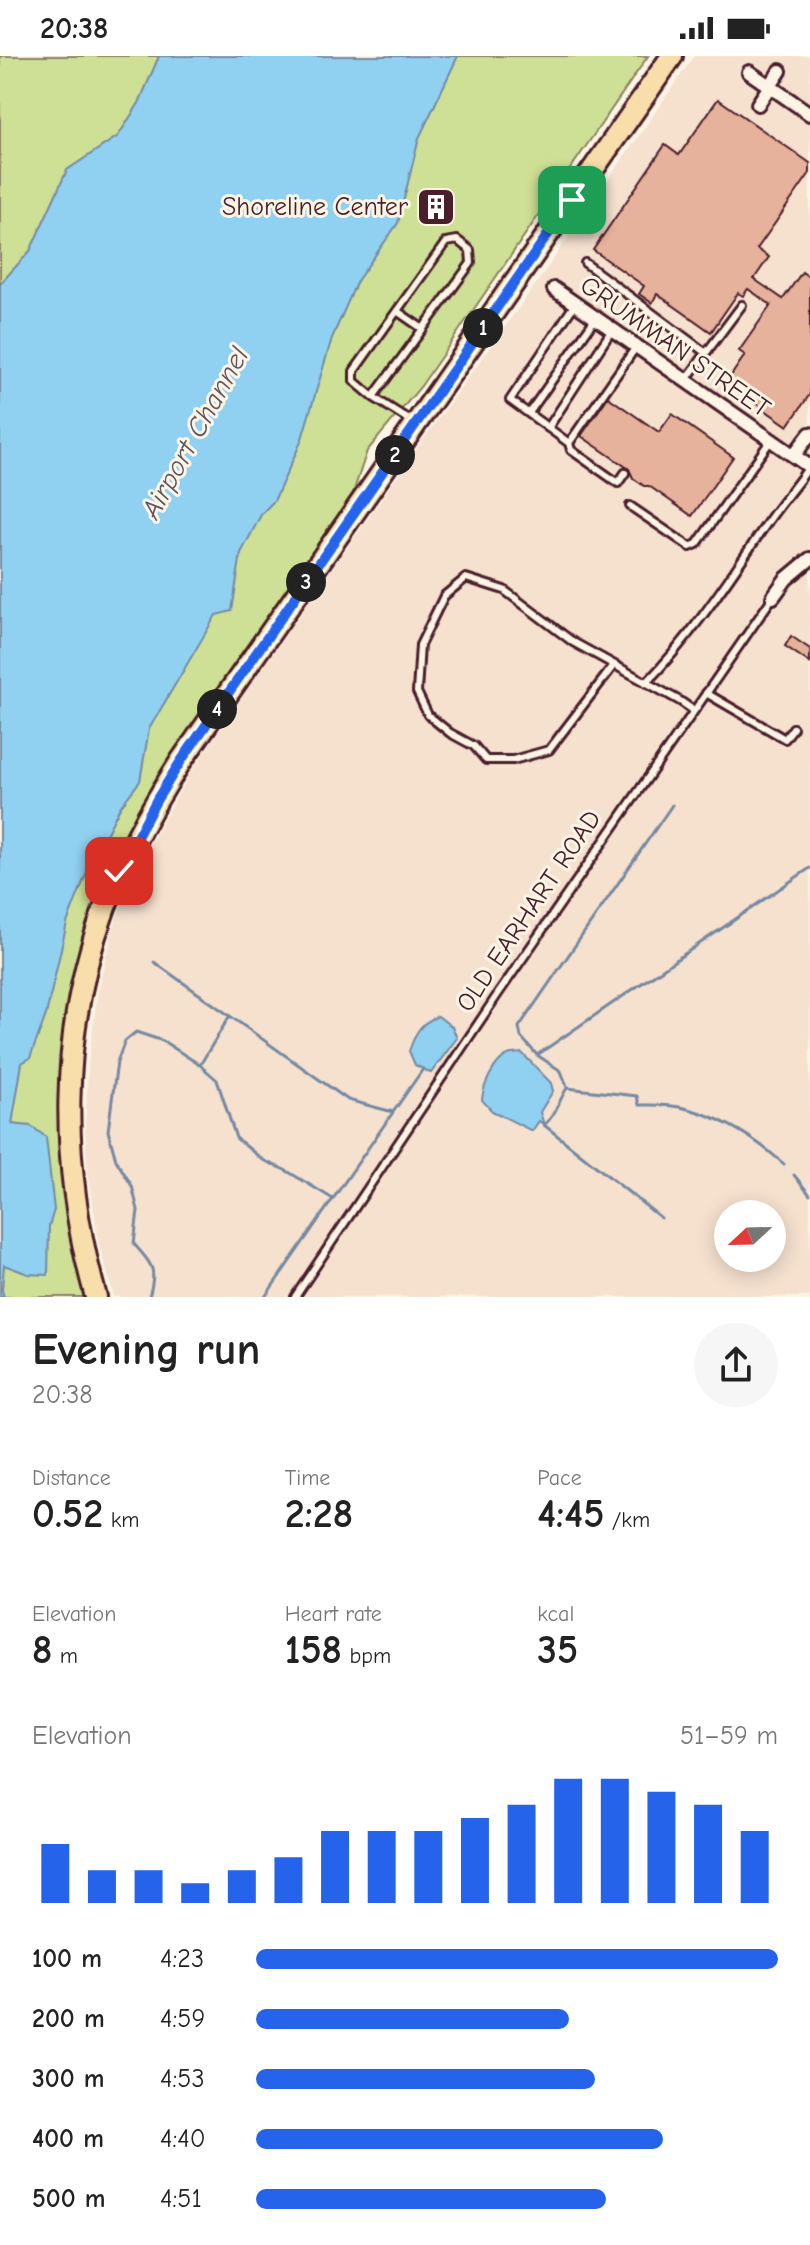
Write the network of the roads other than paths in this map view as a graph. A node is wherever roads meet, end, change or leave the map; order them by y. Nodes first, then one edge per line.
1 (672, 56) edge
2 (780, 71) dead end
3 (749, 72) dead end
4 (770, 86) junction
5 (758, 104) dead end
6 (810, 114) edge
7 (585, 263) dead end
8 (554, 289) dead end
9 (575, 304) junction
10 (742, 305) dead end
11 (397, 311) junction
12 (595, 319) junction
13 (423, 329) junction
14 (612, 330) junction
15 (636, 347) junction
16 (706, 353) junction
17 (685, 381) junction
18 (373, 397) junction
19 (529, 413) junction
20 (416, 424) junction
21 (548, 428) junction
22 (810, 434) edge
23 (771, 440) junction
24 (569, 443) junction
25 (794, 455) junction
26 (810, 467) edge
27 (625, 473) dead end
28 (630, 506) dead end
29 (810, 559) edge
30 (773, 597) joint
31 (614, 665) junction
32 (646, 683) junction
33 (706, 693) junction
34 (693, 710) junction
35 (793, 728) dead end
36 (96, 1297) edge
37 (295, 1297) edge

1 - 20 main road
2 - 4 street
3 - 4 street
4 - 5 street
4 - 6 street
7 - 16 lane
8 - 9 street, GRUMMAN STREET
9 - 12 street, GRUMMAN STREET
9 - 19 lane
10 - 16 lane
11 - 13 lane
11 - 13 lane
11 - 18 lane
12 - 14 street, GRUMMAN STREET
12 - 19 lane
13 - 18 lane
14 - 15 street, GRUMMAN STREET
14 - 21 lane
15 - 17 street, GRUMMAN STREET
15 - 24 lane
16 - 17 lane
17 - 23 street, GRUMMAN STREET
18 - 20 lane
19 - 21 lane
20 - 36 main road
21 - 24 lane
22 - 25 street
23 - 25 street, GRUMMAN STREET
23 - 28 lane
24 - 27 lane
25 - 26 street, GRUMMAN STREET
26 - 32 lane
29 - 30 street, OLD EARHART ROAD
30 - 33 lane, OLD EARHART ROAD
31 - 31 lane
31 - 32 lane
32 - 34 lane
33 - 34 lane, OLD EARHART ROAD
33 - 35 lane
34 - 37 lane, OLD EARHART ROAD

